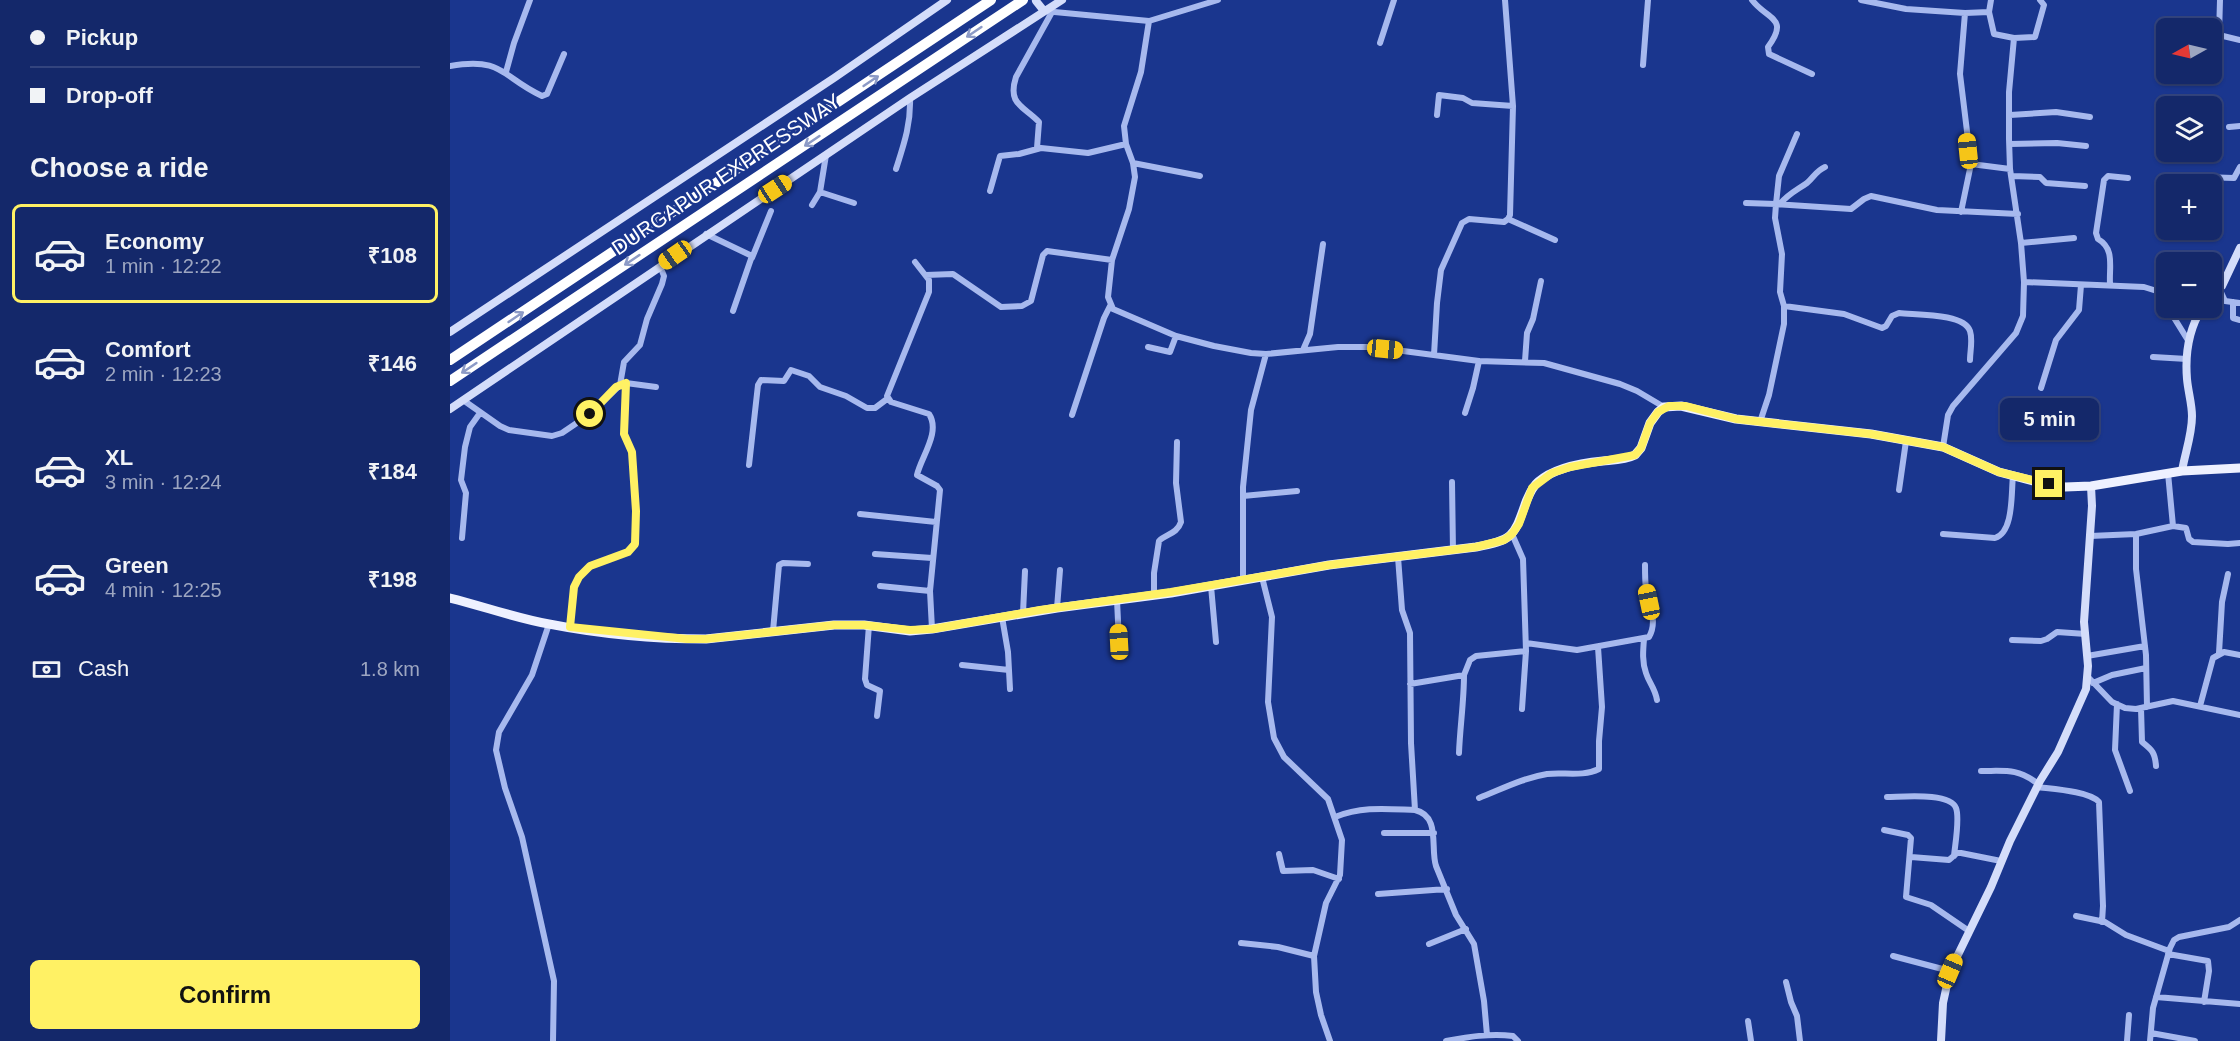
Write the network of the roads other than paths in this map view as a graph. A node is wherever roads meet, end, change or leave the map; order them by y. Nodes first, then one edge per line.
1 (530, 0) edge
2 (947, 0) edge
3 (992, 0) edge
4 (1023, 0) edge
5 (1062, 0) edge
6 (1218, 0) edge
7 (1394, 0) edge
8 (1505, 0) edge
9 (1648, 0) edge
10 (1752, 0) edge
11 (1861, 0) edge
12 (1991, 0) edge
13 (2040, 0) edge
14 (2220, 0) edge
15 (1036, 1) edge
16 (1203, 2) edge
17 (1048, 12) junction
18 (1989, 12) junction
19 (1965, 13) junction
20 (1149, 21) junction
21 (2014, 38) junction
22 (2240, 40) edge
23 (1380, 43) dead end
24 (564, 54) dead end
25 (1643, 65) dead end
26 (450, 66) edge
27 (506, 72) junction
28 (1812, 74) dead end
29 (910, 98) junction
30 (1513, 105) junction
31 (1437, 115) dead end
32 (2010, 115) junction
33 (2090, 117) dead end
34 (2240, 126) edge
35 (2229, 127) dead end
36 (1797, 134) dead end
37 (1126, 144) junction
38 (2010, 144) junction
39 (2086, 146) dead end
40 (1037, 148) junction
41 (826, 155) junction
42 (1133, 163) junction
43 (1971, 164) junction
44 (2240, 166) edge
45 (1825, 167) dead end
46 (896, 169) dead end
47 (2010, 169) junction
48 (1200, 176) dead end
49 (2012, 176) junction
50 (2128, 178) dead end
51 (2222, 178) edge
52 (2085, 186) dead end
53 (990, 190) dead end
54 (820, 192) junction
55 (854, 202) dead end
56 (1746, 203) dead end
57 (1778, 204) junction
58 (812, 205) dead end
59 (771, 211) dead end
60 (1961, 212) junction
61 (2018, 214) junction
62 (1508, 219) junction
63 (706, 234) junction
64 (2074, 238) dead end
65 (1555, 240) dead end
66 (2021, 243) junction
67 (1323, 244) dead end
68 (2240, 248) edge
69 (752, 258) junction
70 (1112, 260) junction
71 (915, 261) dead end
72 (660, 266) junction
73 (926, 274) junction
74 (1541, 281) dead end
75 (2024, 282) junction
76 (2110, 284) junction
77 (2081, 285) junction
78 (2222, 286) edge
79 (2156, 290) edge
80 (2222, 294) edge
81 (2237, 303) edge
82 (1110, 306) junction
83 (1784, 306) junction
84 (733, 311) dead end
85 (2174, 318) edge
86 (2197, 318) edge
87 (2240, 320) edge
88 (450, 332) edge
89 (1176, 336) junction
90 (2189, 342) junction
91 (1148, 347) dead end
92 (1303, 350) junction
93 (1266, 354) junction
94 (1434, 355) junction
95 (2153, 357) dead end
96 (2187, 359) junction
97 (450, 360) edge
98 (1970, 360) dead end
99 (1525, 361) junction
100 (1479, 362) junction
101 (450, 381) edge
102 (623, 384) junction
103 (656, 387) dead end
104 (2041, 388) dead end
105 (887, 399) junction
106 (463, 400) junction
107 (1664, 407) junction
108 (450, 409) edge
109 (480, 413) junction
110 (1465, 413) dead end
111 (1072, 415) dead end
112 (1760, 422) junction
113 (1906, 441) junction
114 (1177, 442) dead end
115 (1943, 447) junction
116 (749, 465) dead end
117 (2240, 468) edge
118 (2182, 471) junction
119 (2168, 473) junction
120 (2013, 476) junction
121 (1452, 482) dead end
122 (2091, 486) junction
123 (1899, 490) dead end
124 (1297, 491) dead end
125 (1243, 496) junction
126 (860, 514) dead end
127 (936, 522) junction
128 (2173, 526) junction
129 (1512, 534) junction
130 (1943, 534) dead end
131 (2136, 534) junction
132 (2090, 536) junction
133 (462, 538) dead end
134 (2240, 543) edge
135 (1453, 551) junction
136 (875, 554) dead end
137 (1398, 557) junction
138 (932, 558) junction
139 (808, 564) dead end
140 (1645, 565) dead end
141 (1060, 570) dead end
142 (1025, 571) dead end
143 (2228, 574) dead end
144 (1262, 577) junction
145 (1243, 580) junction
146 (880, 586) dead end
147 (1211, 586) junction
148 (930, 591) junction
149 (1154, 595) junction
150 (450, 598) edge
151 (1117, 600) junction
152 (1057, 608) junction
153 (1023, 613) junction
154 (1002, 617) junction
155 (549, 624) junction
156 (869, 625) junction
157 (570, 627) junction
158 (933, 629) junction
159 (773, 631) junction
160 (2086, 634) junction
161 (1644, 639) junction
162 (2012, 640) dead end
163 (1119, 642) dead end
164 (1216, 642) dead end
165 (1526, 643) junction
166 (2145, 646) junction
167 (1598, 647) junction
168 (1526, 651) junction
169 (2219, 653) junction
170 (2240, 655) edge
171 (2087, 656) junction
172 (962, 665) dead end
173 (2146, 668) junction
174 (1009, 670) junction
175 (1464, 675) junction
176 (2090, 680) junction
177 (1410, 684) junction
178 (1010, 690) dead end
179 (1657, 700) dead end
180 (2117, 704) junction
181 (2200, 706) junction
182 (2144, 707) junction
183 (1522, 709) dead end
184 (2240, 715) edge
185 (877, 716) dead end
186 (1459, 753) dead end
187 (2156, 766) dead end
188 (1981, 771) dead end
189 (2038, 785) junction
190 (2130, 791) dead end
191 (1887, 797) dead end
192 (1479, 798) dead end
193 (1415, 810) junction
194 (1335, 817) junction
195 (1884, 830) dead end
196 (1384, 833) dead end
197 (1434, 833) junction
198 (1279, 854) dead end
199 (1954, 856) junction
200 (1911, 857) junction
201 (2001, 861) junction
202 (1339, 879) junction
203 (1447, 889) junction
204 (1378, 894) dead end
205 (2076, 916) dead end
206 (2240, 920) edge
207 (2102, 922) junction
208 (1466, 929) junction
209 (1969, 931) junction
210 (1240, 943) dead end
211 (1429, 944) dead end
212 (2169, 952) junction
213 (1314, 956) junction
214 (1893, 956) dead end
215 (1950, 971) junction
216 (1786, 982) dead end
217 (2156, 997) junction
218 (2204, 1002) junction
219 (2240, 1004) edge
220 (2130, 1015) dead end
221 (1748, 1021) dead end
222 (2151, 1033) junction
223 (1487, 1035) junction
224 (1939, 1039) edge
225 (553, 1041) edge
226 (1330, 1041) edge
227 (1446, 1041) edge
228 (1518, 1041) edge
229 (1751, 1041) edge
230 (1800, 1041) edge
231 (2127, 1041) edge
232 (2150, 1041) edge
233 (2195, 1041) edge

1 - 27 street
2 - 88 street
97 -> 3 highway, DURGAPUR EXPRESSWAY
4 -> 101 highway, DURGAPUR EXPRESSWAY
5 - 17 street
6 - 16 street
7 - 23 street
8 - 30 street
9 - 25 street
10 - 28 street
11 - 19 street
12 - 18 street
13 - 21 street
14 - 22 street
15 - 17 street
16 - 20 street
17 - 20 street
17 - 29 street
17 - 40 street
18 - 19 street
18 - 21 street
19 - 43 street
20 - 37 street
21 - 32 street
24 - 27 street
26 - 27 street
29 - 41 street
29 - 46 street
30 - 31 street
30 - 62 street
32 - 33 street
32 - 38 street
34 - 35 street
36 - 57 street
37 - 40 street
37 - 42 street
38 - 39 street
38 - 47 street
40 - 53 street
41 - 54 street
41 - 63 street
42 - 48 street
42 - 70 street
43 - 47 street
43 - 60 street
44 - 51 street
45 - 57 street
47 - 49 street
49 - 52 street
49 - 61 street
50 - 76 street
54 - 55 street
54 - 58 street
56 - 57 street
57 - 60 street
57 - 83 street
59 - 69 street
60 - 61 street
61 - 66 street
62 - 65 street
62 - 94 street
63 - 69 street
63 - 72 street
64 - 66 street
66 - 75 street
67 - 92 street
68 - 78 street
69 - 84 street
70 - 73 street
70 - 82 street
71 - 73 street
72 - 102 street
72 - 106 street
73 - 105 street
74 - 99 street
75 - 77 street
75 - 115 street
76 - 77 street
76 - 79 street
77 - 104 street
80 - 81 street
81 - 87 street
82 - 89 street
82 - 111 street
83 - 98 street
83 - 112 street
85 - 90 street
86 - 90 street
89 - 91 street
89 - 93 street
90 - 96 street
92 - 93 street
92 - 94 street
93 - 125 street
94 - 100 street
95 - 96 street
96 - 118 street
99 - 100 street
99 - 107 street
100 - 110 street
102 - 103 street
102 - 109 street
102 - 157 street
105 - 116 street
105 - 127 street
106 - 108 street
106 - 109 street
107 - 112 main road
107 - 129 main road
109 - 133 street
112 - 113 main road
113 - 115 main road
113 - 123 street
114 - 149 street
115 - 120 main road
117 - 118 main road
118 - 119 main road
119 - 122 main road
119 - 128 street
120 - 122 main road
120 - 130 street
121 - 135 street
122 - 132 street
124 - 125 street
125 - 145 street
126 - 127 street
127 - 138 street
128 - 131 street
128 - 134 street
129 - 135 main road
129 - 165 street
131 - 132 street
131 - 166 street
132 - 160 street
135 - 137 main road
136 - 138 street
137 - 144 main road
137 - 177 street
138 - 148 street
139 - 159 street
140 - 161 street
141 - 152 street
142 - 153 street
143 - 169 street
144 - 145 main road
144 - 194 street
145 - 147 main road
146 - 148 street
147 - 149 main road
147 - 164 street
148 - 158 street
149 - 151 main road
150 - 155 main road
151 - 152 main road
151 - 163 street
152 - 153 main road
153 - 154 main road
154 - 158 main road
154 - 174 street
155 - 157 main road
155 - 225 street
156 - 158 main road
156 - 159 main road
156 - 185 street
157 - 159 main road
160 - 162 street
160 - 171 street
161 - 167 street
161 - 179 street
165 - 167 street
165 - 168 street
166 - 171 street
166 - 173 street
167 - 192 street
168 - 175 street
168 - 183 street
169 - 170 street
169 - 181 street
171 - 176 street
172 - 174 street
173 - 176 street
173 - 182 street
174 - 178 street
175 - 177 street
175 - 186 street
176 - 180 street
176 - 189 street
177 - 193 street
180 - 182 street
180 - 190 street
181 - 182 street
181 - 184 street
182 - 187 street
188 - 189 street
189 - 201 street
189 - 207 street
191 - 199 street
193 - 194 street
193 - 197 street
194 - 202 street
195 - 200 street
196 - 197 street
197 - 203 street
198 - 202 street
199 - 200 street
199 - 201 street
200 - 209 street
201 - 209 street
202 - 213 street
203 - 204 street
203 - 208 street
205 - 207 street
206 - 212 street
207 - 212 street
208 - 211 street
208 - 223 street
209 - 215 street
210 - 213 street
212 - 217 street
212 - 218 street
213 - 226 street
214 - 215 street
215 - 224 street
216 - 230 street
217 - 218 street
217 - 222 street
218 - 219 street
220 - 231 street
221 - 229 street
222 - 232 street
222 - 233 street
223 - 227 street
223 - 228 street

